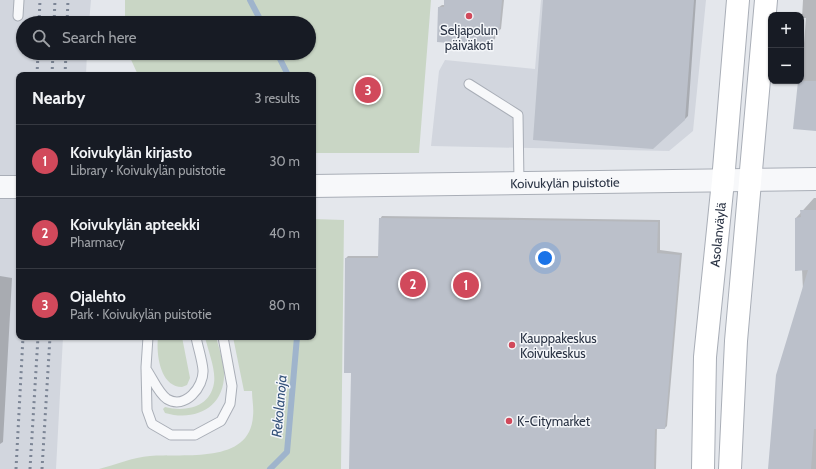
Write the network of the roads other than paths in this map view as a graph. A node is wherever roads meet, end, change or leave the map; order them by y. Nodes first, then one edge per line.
1 (19, 0) edge
2 (738, 0) edge
3 (766, 0) edge
4 (18, 16) dead end
5 (469, 84) dead end
6 (816, 179) edge
7 (750, 180) junction
8 (723, 181) junction
9 (519, 183) junction
10 (316, 186) edge
11 (0, 187) edge
12 (16, 187) edge
13 (148, 340) edge
14 (197, 340) edge
15 (224, 340) edge
16 (146, 367) junction
17 (703, 469) edge
18 (730, 469) edge

1 - 4 lane
2 - 8 main road, Asolanväylä
3 - 7 main road
5 - 9 lane
6 - 7 street, Koivukylän puistotie
7 - 8 street, Koivukylän puistotie
7 - 18 main road
8 - 9 street, Koivukylän puistotie
8 - 17 main road, Asolanväylä
9 - 10 street, Koivukylän puistotie
11 - 12 street
13 - 16 lane
14 - 16 lane
15 - 16 lane

